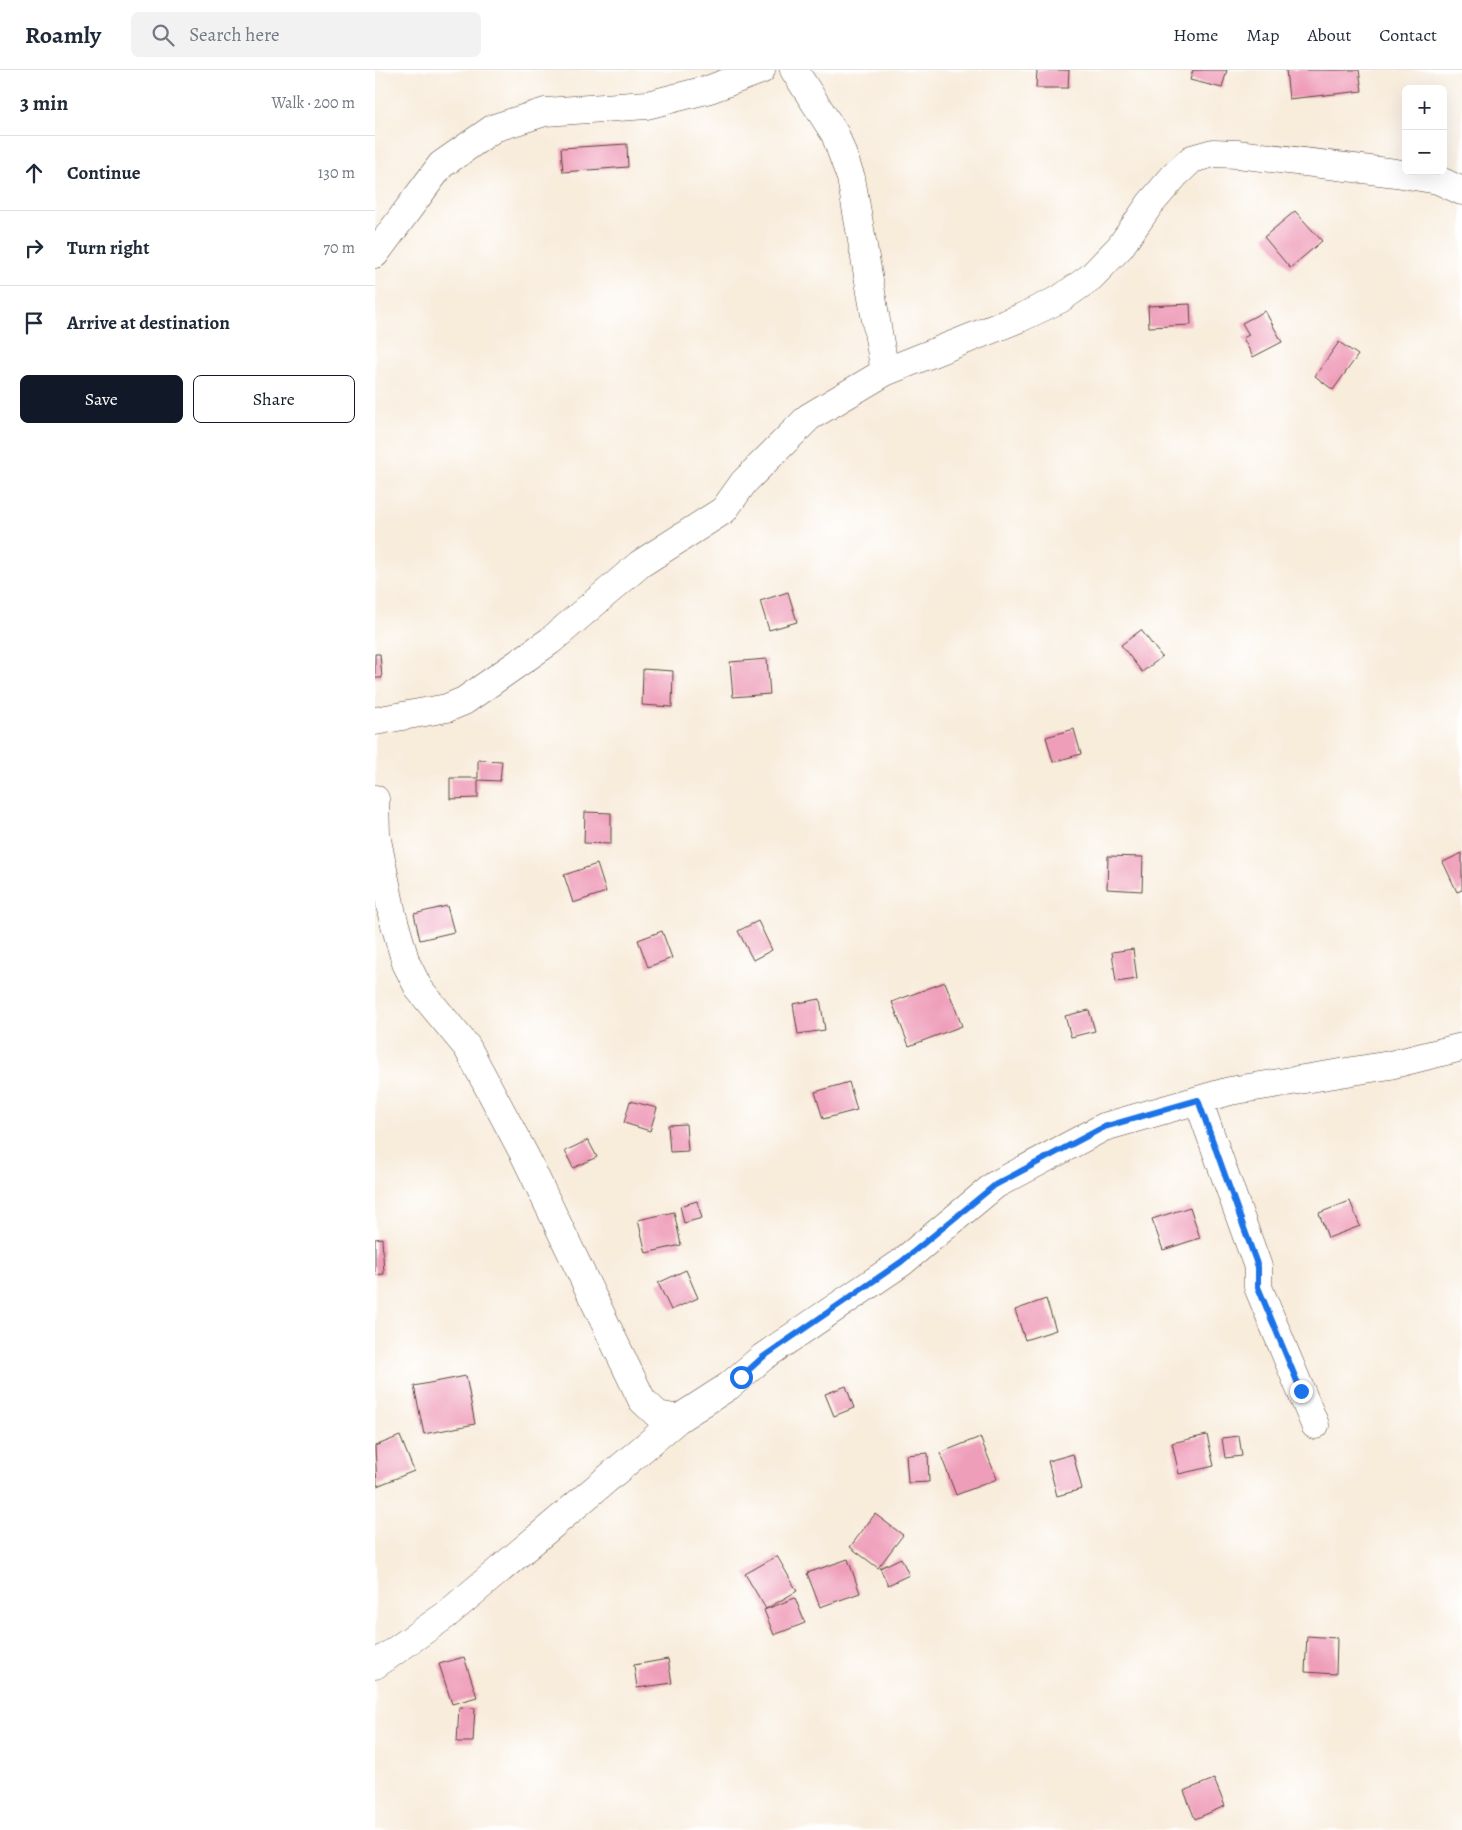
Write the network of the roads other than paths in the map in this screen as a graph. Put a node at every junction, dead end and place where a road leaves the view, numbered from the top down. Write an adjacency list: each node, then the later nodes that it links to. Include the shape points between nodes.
1 (761, 70): 4 (street, via 647,105 545,112 493,128 441,165)
2 (794, 70): 5 (street, via 835,134 851,178)
3 (1462, 191): 5 (street, via 1438,180 1396,172 1237,154 1213,153 1199,157 1175,175 1150,204 1121,247 1091,277 1060,299)
4 (375, 254)
5 (885, 372): 6 (street, via 809,417 743,482 724,510 640,564 550,641 464,702)
6 (375, 721)
7 (375, 799): 10 (street, via 376,835 392,914 406,963 419,990 467,1047 525,1156 642,1400 657,1415)
8 (1462, 1047): 9 (street, via 1390,1065 1230,1091)
9 (1198, 1100): 10 (street, via 1104,1127 995,1185 901,1262); 11 (street, via 1258,1267 1258,1287)
10 (678, 1419): 12 (street, via 446,1616)
11 (1315, 1425)
12 (375, 1665)

